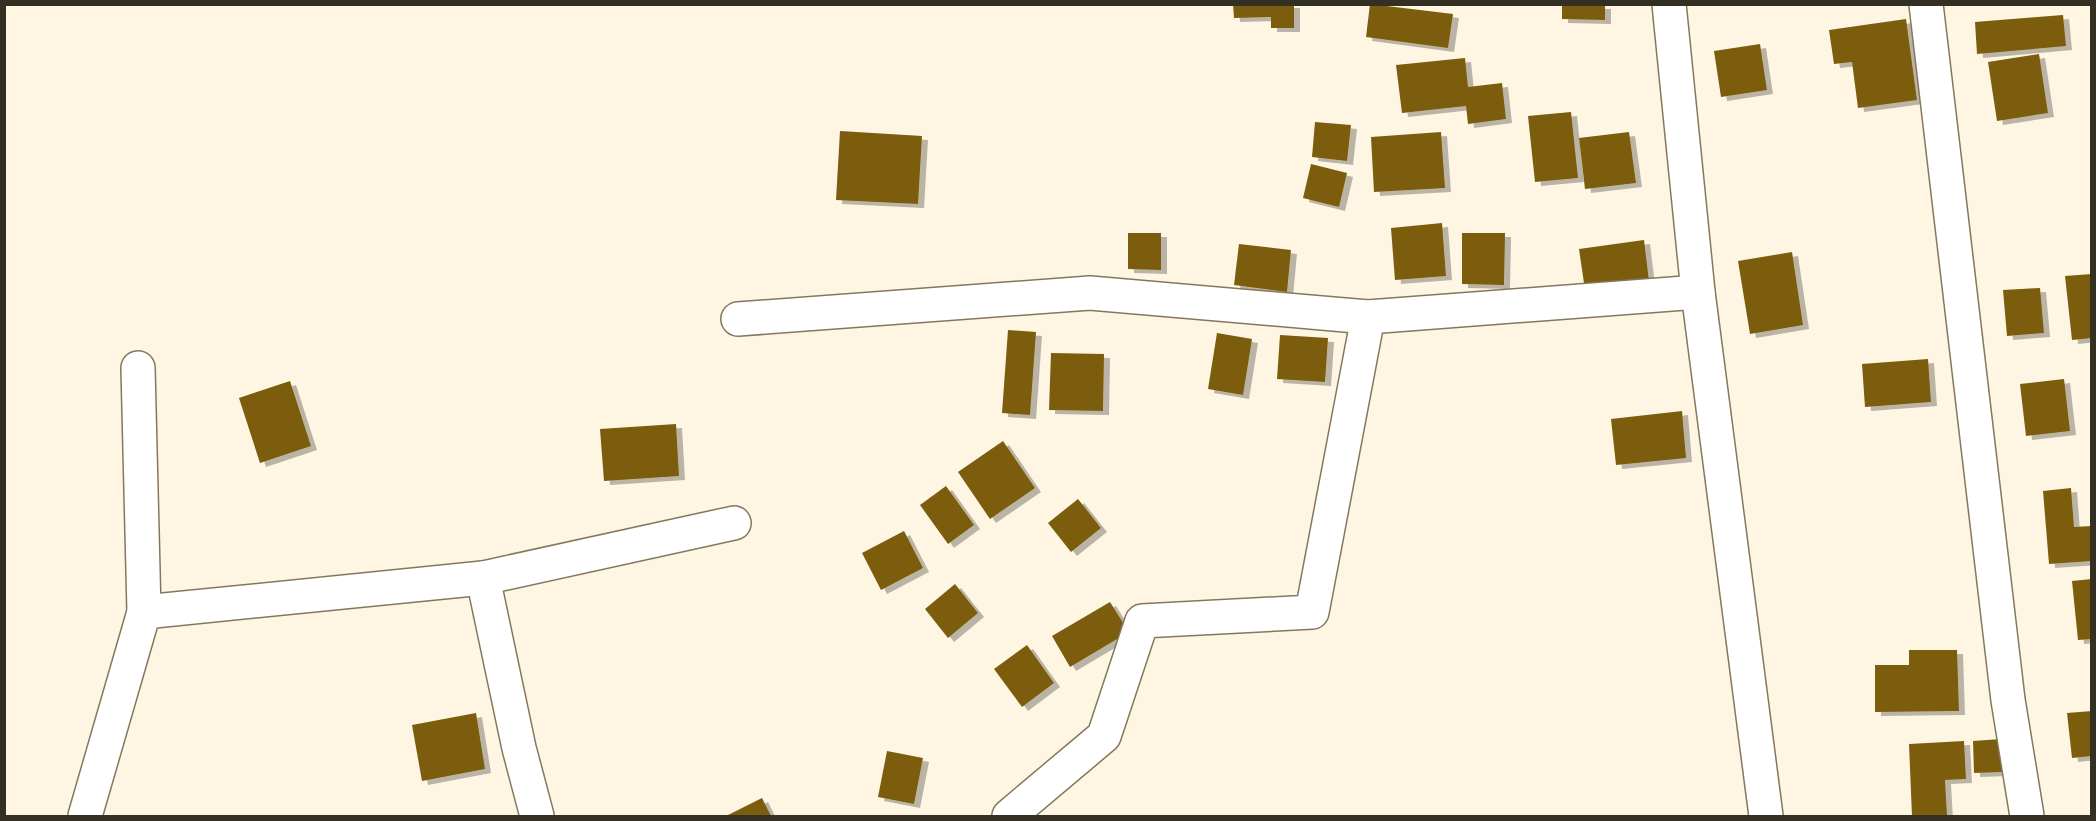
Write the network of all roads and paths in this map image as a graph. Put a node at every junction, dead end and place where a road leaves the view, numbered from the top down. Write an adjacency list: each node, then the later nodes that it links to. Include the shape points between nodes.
1 (1669, 4): 3 (street)
2 (1926, 4): 14 (street, via 2006,688)
3 (1698, 292): 4 (street); 13 (street)
4 (1368, 317): 5 (street, via 1090,293); 12 (street, via 1312,612 1142,621 1104,736)
5 (738, 319)
6 (138, 368): 9 (street)
7 (734, 523): 8 (street)
8 (483, 578): 9 (street); 11 (street)
9 (144, 612): 10 (street)
10 (85, 816)
11 (537, 816)
12 (1009, 816)
13 (1766, 816)
14 (2027, 816)

